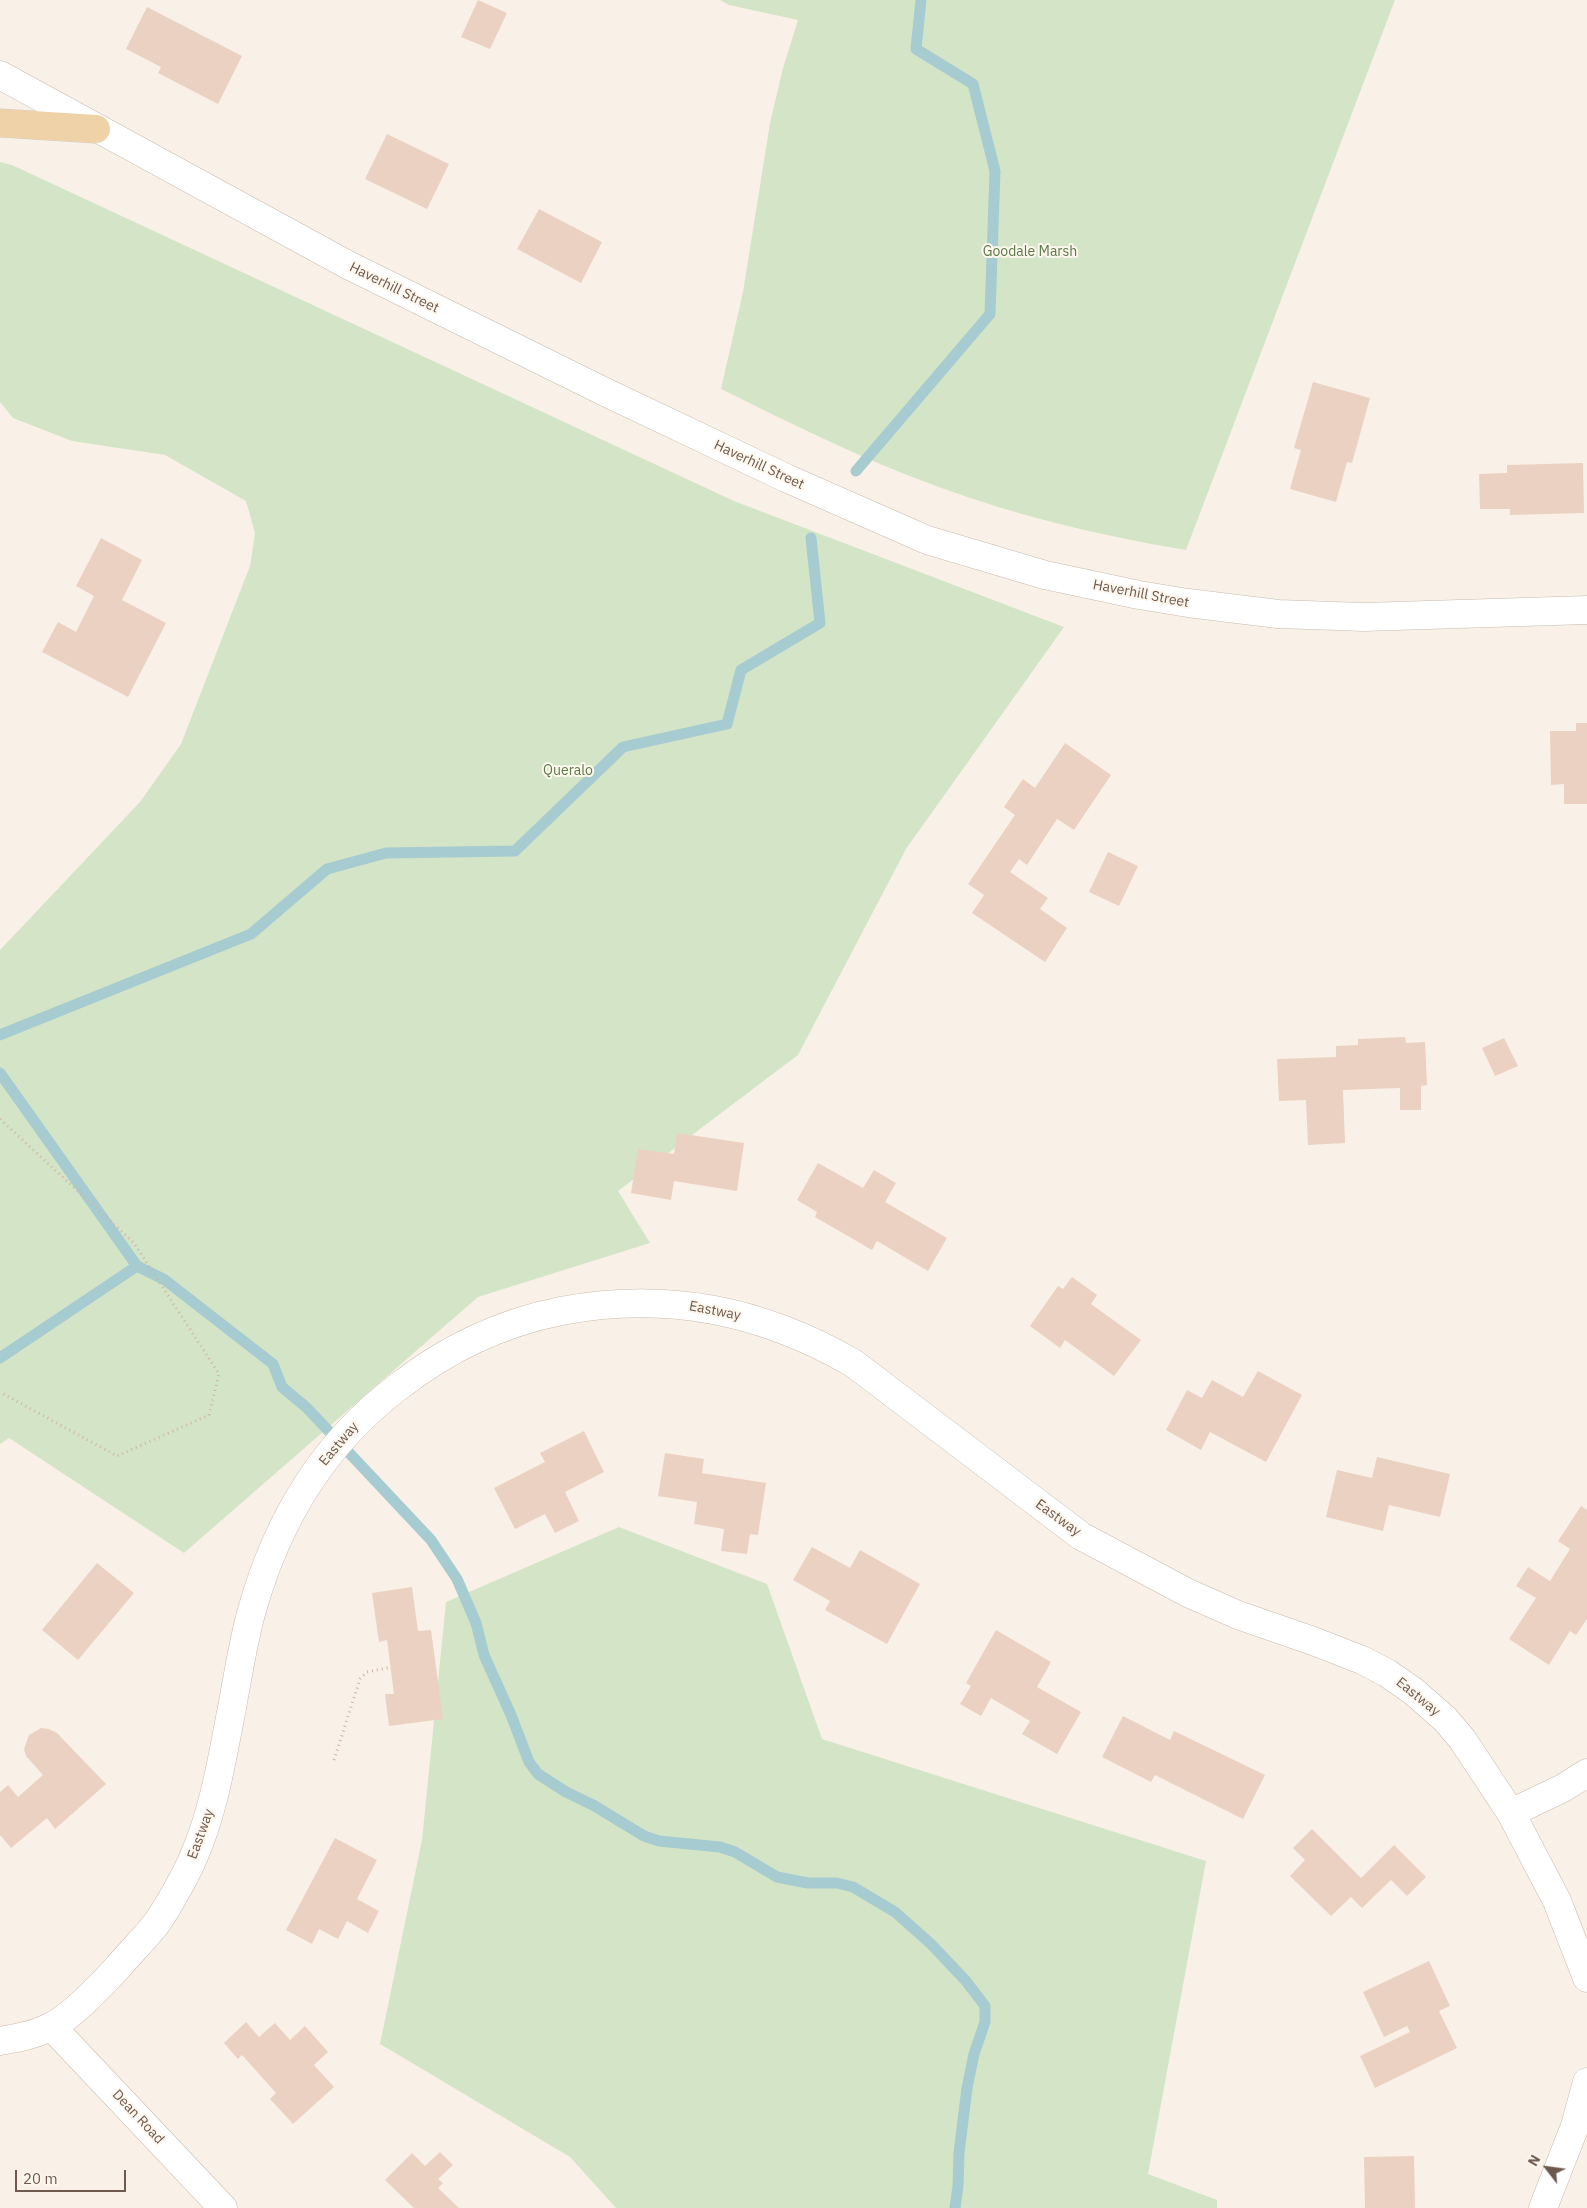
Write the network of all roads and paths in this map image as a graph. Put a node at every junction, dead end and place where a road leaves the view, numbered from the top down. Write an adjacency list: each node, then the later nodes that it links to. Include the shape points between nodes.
1 (0, 75): 3 (street, Haverhill Street)
2 (0, 123): 3 (main road)
3 (96, 129): 4 (street, Haverhill Street, via 348,265 603,391 926,540 1045,575 1139,595 1260,612 1364,617)
4 (1587, 610)
5 (0, 1119): 6 (path, via 134,1243 219,1374 209,1415 116,1456)
6 (0, 1392)
7 (391, 1667): 8 (path, via 367,1672 360,1678)
8 (334, 1760)
9 (1587, 1773): 10 (street)
10 (1511, 1813): 11 (street, Eastway, via 1557,1901); 12 (street, Eastway, via 1445,1719 1387,1673 1313,1640 1238,1615 1188,1593 1081,1536 854,1363 781,1327 729,1312 658,1303 595,1305 517,1323 467,1343 420,1369 377,1402 322,1461 292,1507 269,1555 251,1612 216,1789 194,1857 158,1922 101,1986)
11 (1587, 1978)
12 (52, 2027): 13 (street, Eastway); 15 (street, Dean Road)
13 (0, 2041)
14 (1587, 2082): 16 (street, via 1575,2126)
15 (223, 2208)
16 (1543, 2208)

